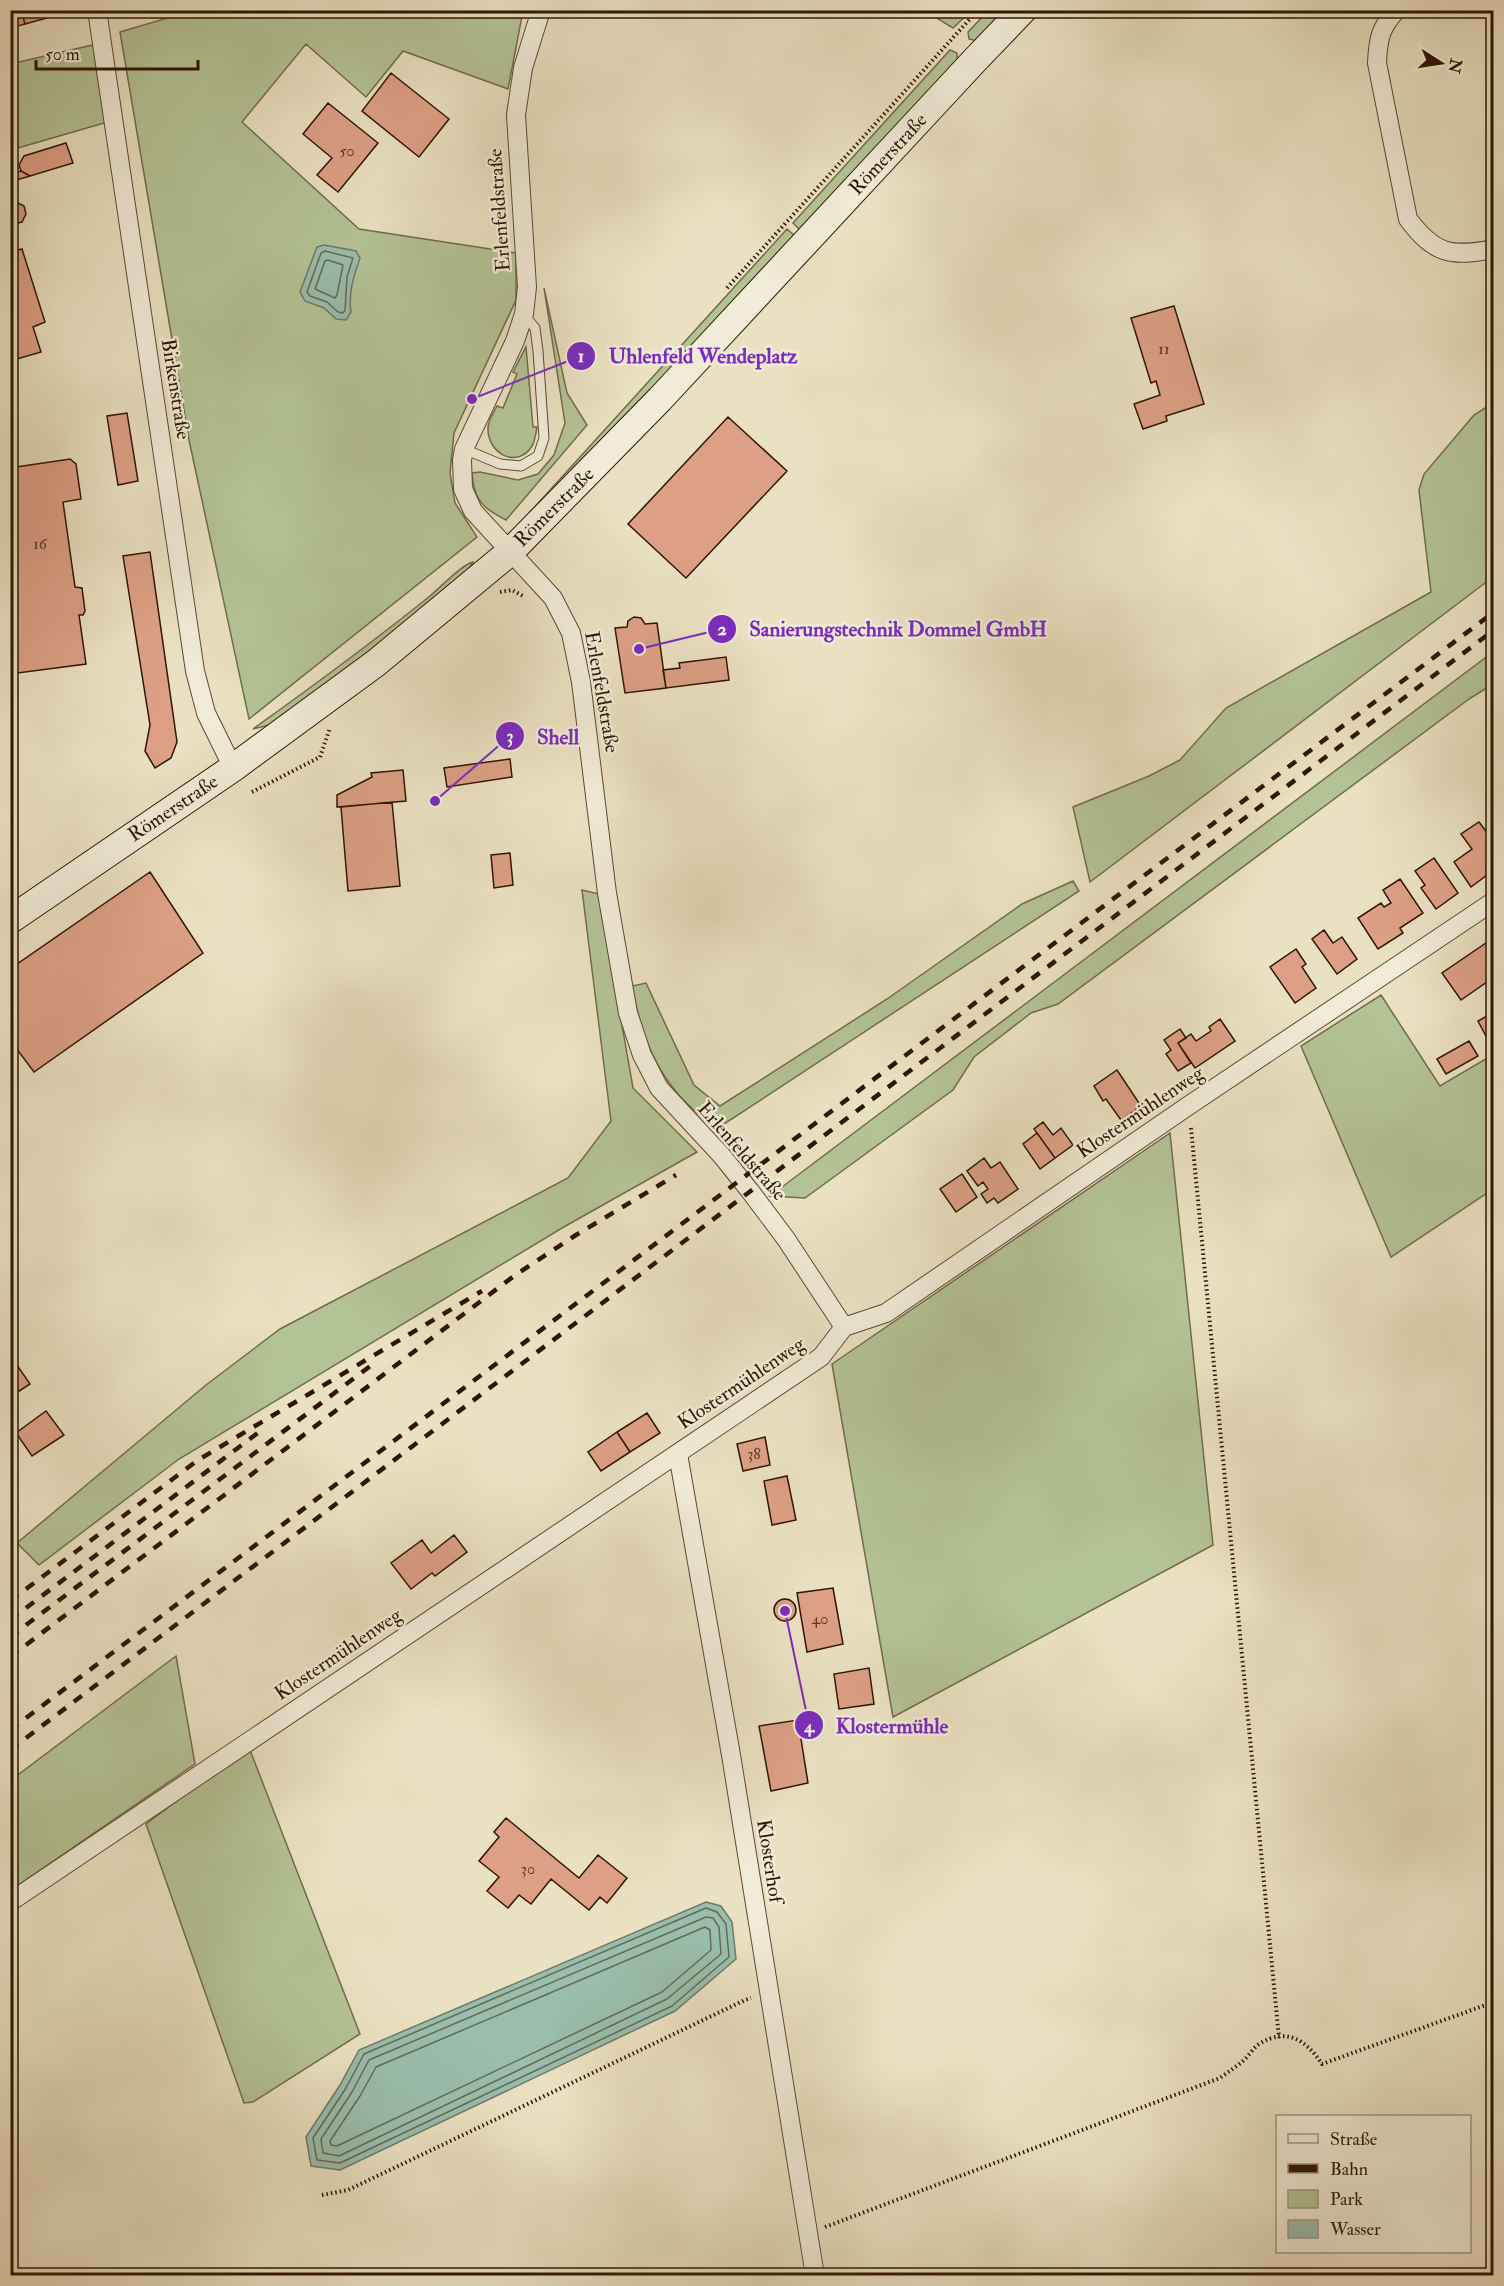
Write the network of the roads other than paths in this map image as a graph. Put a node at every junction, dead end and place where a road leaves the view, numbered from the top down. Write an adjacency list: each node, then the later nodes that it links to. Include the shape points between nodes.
1 (97, 10): 9 (street, Birkenstraße, via 195,671 206,713)
2 (541, 10): 6 (street, Erlenfeldstraße, via 523,68 516,115 527,287)
3 (1023, 10): 8 (main road, Römerstraße, via 660,399)
4 (1397, 10): 5 (street, via 1378,38 1377,63 1408,219 1422,238 1442,250 1466,254)
5 (1494, 249)
6 (524, 314): 7 (street, Erlenfeldstraße); 7 (lane, via 535,328 538,351 544,438 538,456 521,466 500,464)
7 (464, 449): 8 (street, Erlenfeldstraße, via 463,489 474,512)
8 (510, 552): 9 (main road, Römerstraße, via 376,663); 12 (street, Erlenfeldstraße, via 554,598 571,633 581,682 607,893 628,1013 642,1055 659,1088 750,1191)
9 (233, 768): 11 (main road, Römerstraße)
10 (1494, 901): 12 (street, Klostermühlenweg, via 886,1313)
11 (10, 920)
12 (844, 1327): 13 (street, Klostermühlenweg, via 821,1358)
13 (678, 1454): 14 (street, Klostermühlenweg); 15 (street, Klosterhof)
14 (10, 1902)
15 (815, 2276)

